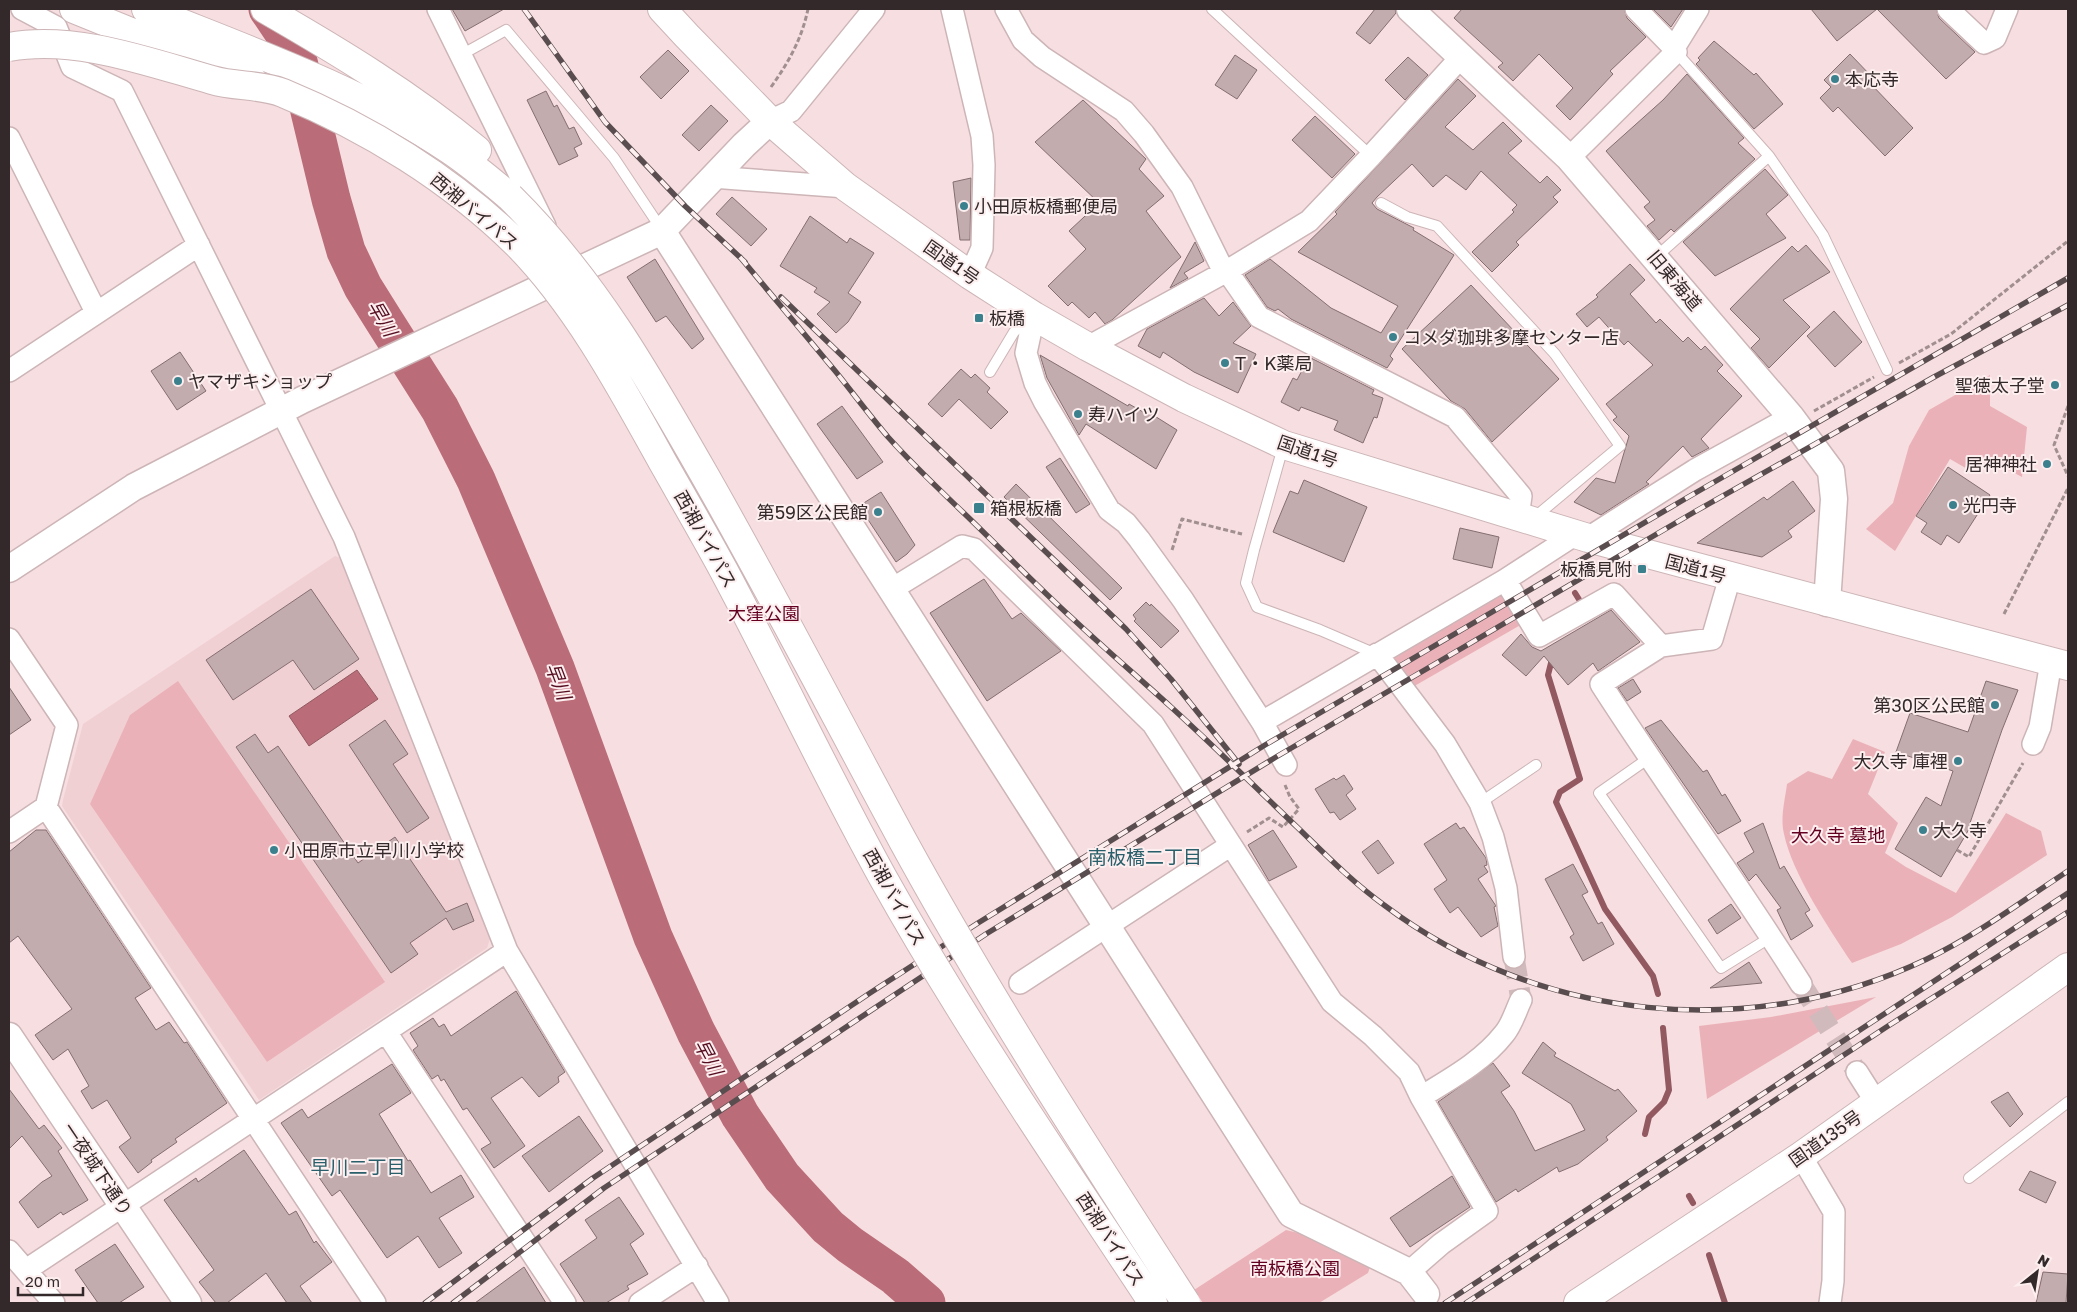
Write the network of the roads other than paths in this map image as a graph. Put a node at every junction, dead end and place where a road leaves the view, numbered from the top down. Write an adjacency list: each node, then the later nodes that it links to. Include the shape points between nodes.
1 (22, 9): 31 (street, via 56,27 72,67 122,92)
2 (74, 9): 20 (highway, 西湘バイパス, bridge)
3 (146, 9): 28 (highway, 西湘バイパス, via 278,62 381,110 450,150)
4 (265, 9): 28 (highway, via 432,114 476,149 499,174)
5 (438, 9): 18 (street)
6 (662, 9): 21 (highway, 国道1号)
7 (874, 9): 21 (street, via 790,112)
8 (952, 9): 35 (street, via 982,136 984,165 982,248)
9 (1006, 9): 33 (street, via 1024,40 1042,57 1124,111 1144,134 1182,187)
10 (1212, 9): 23 (lane)
11 (1410, 9): 19 (street, 旧東海道)
12 (1636, 9): 17 (street)
13 (1698, 9): 17 (street)
14 (1948, 9): 15 (street, via 1984,43 1995,38)
15 (2007, 9)
16 (9, 47): 20 (highway, bridge, via 44,44 95,50 220,83)
17 (1675, 50): 24 (lane); 25 (street)
18 (460, 55): 30 (lane, via 506,30 614,158); 34 (street)
19 (1462, 56): 23 (street); 25 (street, 旧東海道)
20 (277, 90): 94 (highway, 西湘バイパス, bridge, via 374,139 453,189 519,247 563,299 627,397 714,553 881,874 941,978)
21 (770, 121): 26 (street); 27 (highway, 国道1号)
22 (9, 138): 36 (street)
23 (1371, 156): 33 (street, via 1309,221)
24 (1769, 156): 32 (lane); 39 (lane, via 1823,235)
25 (1569, 158): 32 (street, 旧東海道)
26 (712, 177): 27 (street); 30 (street)
27 (846, 187): 35 (highway, 国道1号)
28 (510, 197): 95 (highway, 西湘バイパス, bridge, via 579,273 645,369 752,558 982,982)
29 (1381, 203): 45 (lane, via 1407,217 1437,226 1555,354 1620,446)
30 (662, 231): 34 (street); 50 (street)
31 (199, 246): 36 (street); 42 (street)
32 (1656, 257): 43 (street, 旧東海道)
33 (1226, 272): 38 (street); 45 (street, via 1259,317 1456,417 1521,496)
34 (570, 274): 42 (street)
35 (970, 275): 37 (highway, 国道1号)
36 (96, 312): 40 (street)
37 (1034, 316): 38 (highway, 国道1号); 41 (lane, via 1014,332); 56 (street, via 1026,353 1038,389 1109,510 1126,522 1163,573)
38 (1088, 347): 44 (highway, 国道1号, via 1184,398)
39 (1887, 370)
40 (9, 371)
41 (990, 372)
42 (292, 405): 47 (street, via 134,486); 67 (street)
43 (1793, 419): 46 (street, via 1695,470); 51 (street, 旧東海道, via 1832,471 1834,499)
44 (1284, 445): 45 (highway, 国道1号); 54 (lane, via 1246,583 1257,607)
45 (1524, 519): 46 (highway, 国道1号)
46 (1582, 536): 48 (highway, 国道1号); 49 (street)
47 (9, 569)
48 (1730, 578): 51 (highway, 国道1号); 53 (street, via 1712,639)
49 (1505, 580): 53 (street, via 1539,636 1614,594); 54 (street)
50 (892, 589): 64 (street, via 962,546 974,549 1153,724); 65 (street)
51 (1827, 603): 55 (highway, 国道1号)
52 (9, 639): 62 (street, via 66,725)
53 (1661, 646): 58 (street, via 1601,684)
54 (1377, 654): 56 (street); 61 (street, via 1445,744)
55 (2060, 664): 57 (street)
56 (1262, 722): 59 (street)
57 (2033, 744)
58 (1649, 758): 66 (street); 66 (lane, via 1599,793 1721,968)
59 (1286, 765)
60 (1536, 765): 61 (lane)
61 (1480, 803): 68 (street, via 1506,888)
62 (46, 807): 63 (street); 79 (street)
63 (9, 832)
64 (1231, 845): 65 (street); 76 (street, via 1332,1002 1409,1072)
65 (1107, 927): 70 (street); 86 (street, via 1290,1214)
66 (1771, 936): 71 (street)
67 (507, 951): 73 (street); 84 (street)
68 (1514, 957)
69 (2068, 967): 77 (highway, 国道135号)
70 (1020, 983)
71 (1800, 984)
72 (1521, 1000): 76 (street, via 1505,1033 1482,1057)
73 (386, 1032): 79 (street); 91 (street)
74 (9, 1036): 82 (street, 一夜城下通り)
75 (1857, 1072): 77 (street)
76 (1421, 1096): 86 (street, via 1486,1211)
77 (1876, 1102): 80 (highway, 国道135号)
78 (2068, 1102): 81 (lane)
79 (254, 1119): 82 (street); 90 (street)
80 (1800, 1156): 96 (highway, 国道135号); 97 (street, via 1834,1212)
81 (1969, 1178)
82 (123, 1206): 85 (street); 89 (street, 一夜城下通り)
83 (9, 1251): 85 (street)
84 (697, 1266): 92 (street); 93 (street)
85 (26, 1270): 88 (street)
86 (1409, 1272): 87 (street)
87 (1426, 1294)
88 (54, 1303)
89 (188, 1303)
90 (375, 1303)
91 (564, 1303)
92 (640, 1303)
93 (718, 1303)
94 (1153, 1303)
95 (1186, 1303)
96 (1578, 1303)
97 (1830, 1303)

